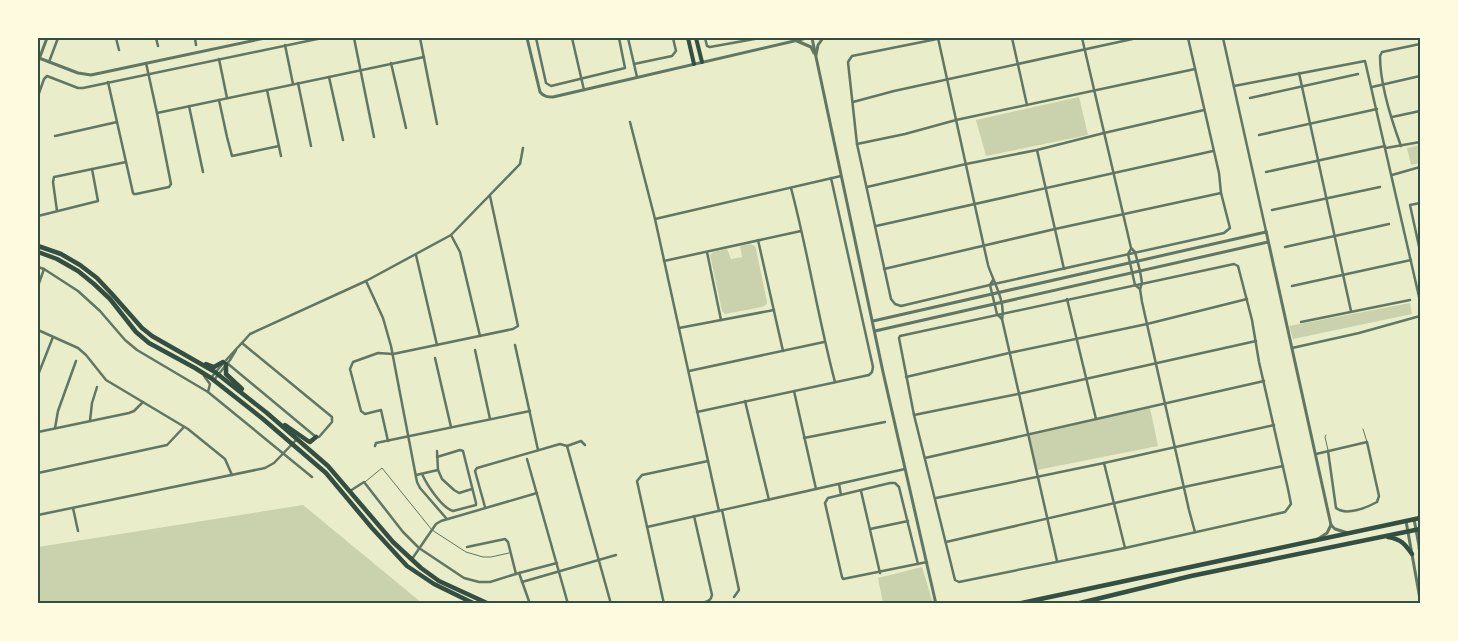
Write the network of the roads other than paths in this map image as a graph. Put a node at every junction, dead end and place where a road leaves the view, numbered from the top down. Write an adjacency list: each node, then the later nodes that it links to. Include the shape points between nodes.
1 (47, 38): 38 (street)
2 (58, 38): 40 (street)
3 (116, 38): 35 (street)
4 (156, 38): 32 (street)
5 (195, 38): 31 (street)
6 (265, 38): 42 (street)
7 (322, 38): 33 (street)
8 (354, 38): 48 (street)
9 (420, 38): 36 (street)
10 (528, 38): 65 (street, via 542,95 553,97)
11 (536, 38): 55 (street, via 546,83 551,86)
12 (572, 38): 55 (street)
13 (618, 38): 55 (street, via 625,68)
14 (628, 38): 44 (street)
15 (673, 38): 44 (street, via 676,51 672,56)
16 (688, 38): 45 (main road)
17 (696, 38): 41 (main road)
18 (705, 38): 19 (street, via 710,47)
19 (760, 38)
20 (807, 38): 29 (street)
21 (812, 38): 37 (street)
22 (823, 38): 37 (street)
23 (940, 38): 56 (street); 71 (street, via 850,58)
24 (1012, 38): 46 (street)
25 (1082, 38): 34 (street)
26 (1137, 38): 34 (street)
27 (1188, 38): 47 (street)
28 (1223, 38): 61 (street)
29 (795, 40): 37 (street, via 811,47); 41 (street)
30 (1420, 44): 60 (street, via 1381,54)
31 (196, 45)
32 (158, 46)
33 (285, 46): 39 (street); 59 (street)
34 (1084, 49): 46 (street); 66 (street)
35 (119, 50)
36 (424, 57): 43 (street); 82 (street)
37 (816, 58): 109 (street)
38 (38, 59): 40 (street)
39 (219, 59): 49 (street); 68 (street)
40 (49, 62): 42 (street, via 91,75)
41 (702, 62): 45 (street)
42 (146, 63): 49 (street)
43 (391, 63): 48 (street); 84 (street)
44 (634, 64): 54 (street)
45 (694, 64): 54 (street)
46 (1018, 64): 56 (street); 72 (street)
47 (1195, 69): 66 (street); 75 (street)
48 (361, 70): 52 (street); 88 (street)
49 (148, 73): 57 (street); 77 (street)
50 (1299, 73): 61 (street); 62 (street); 63 (street, via 1365,61)
51 (1358, 74): 62 (street)
52 (328, 76): 58 (street); 89 (street)
53 (1420, 76): 60 (street)
54 (637, 77): 65 (street)
55 (581, 78): 65 (street)
56 (947, 80): 71 (street); 79 (street)
57 (108, 82): 67 (street, via 78,88 47,76); 80 (street)
58 (298, 83): 59 (street); 93 (street)
59 (293, 84): 64 (street)
60 (1383, 84): 63 (street); 78 (street)
61 (1234, 86): 129 (street)
62 (1303, 86): 69 (street); 83 (street)
63 (1372, 87): 74 (street)
64 (267, 90): 68 (street); 92 (street)
65 (584, 90)
66 (1094, 90): 72 (street); 85 (street)
67 (38, 96)
68 (227, 98): 70 (street)
69 (1250, 98)
70 (220, 100): 73 (street); 92 (street, via 232,156)
71 (853, 102): 91 (street)
72 (1027, 105): 79 (street)
73 (189, 106): 77 (street); 105 (street)
74 (1377, 109): 83 (street); 95 (street)
75 (1204, 110): 85 (street); 98 (street)
76 (1420, 111): 78 (street)
77 (157, 113): 101 (street, via 170,186 134,194)
78 (1392, 117): 94 (street)
79 (956, 120): 91 (street); 102 (street)
80 (117, 122): 87 (street); 101 (street)
81 (630, 122): 124 (street)
82 (437, 124)
83 (1311, 124): 86 (street); 100 (street)
84 (406, 128)
85 (1104, 133): 97 (street); 107 (street)
86 (1259, 135)
87 (55, 136)
88 (374, 137)
89 (343, 140)
90 (1420, 142): 94 (street)
91 (857, 144): 111 (street)
92 (278, 146): 99 (street)
93 (311, 146)
94 (1401, 146): 95 (street)
95 (1385, 147): 100 (street); 108 (street)
96 (523, 148): 116 (street, via 520,164)
97 (1037, 150): 102 (street); 114 (street)
98 (1213, 152): 107 (street); 115 (street)
99 (281, 156)
100 (1319, 160): 106 (street); 117 (street)
101 (126, 162): 104 (street)
102 (966, 164): 111 (street); 119 (street)
103 (1420, 167): 108 (street)
104 (92, 169): 121 (street, via 53,178); 121 (street, via 98,201)
105 (203, 172)
106 (1266, 172)
107 (1113, 173): 114 (street); 122 (street)
108 (1392, 174): 145 (street)
109 (841, 176): 110 (street); 180 (street)
110 (831, 178): 113 (street); 212 (street, via 873,370 869,375)
111 (867, 186): 126 (street)
112 (1380, 187): 117 (street)
113 (791, 188): 124 (street); 128 (street)
114 (1046, 188): 119 (street); 127 (street)
115 (1221, 193): 122 (street); 142 (street, via 1230,228 1224,233)
116 (490, 196): 130 (street); 187 (street, via 518,326)
117 (1327, 198): 120 (street); 131 (street)
118 (1420, 202): 133 (street, via 1410,205)
119 (976, 204): 126 (street); 135 (street)
120 (1272, 210)
121 (57, 211): 123 (street)
122 (1123, 214): 127 (street); 138 (street)
123 (38, 216)
124 (654, 219): 146 (street)
125 (1389, 224): 131 (street)
126 (876, 226): 151 (street)
127 (1055, 229): 135 (street); 152 (street)
128 (801, 231): 132 (street); 190 (street)
129 (1266, 231): 134 (street); 147 (street)
130 (451, 235): 144 (street); 187 (street, via 460,252)
131 (1336, 236): 137 (street); 155 (street)
132 (758, 240): 141 (street); 173 (street)
133 (1420, 241): 139 (street)
134 (1268, 242): 153 (street); 194 (street)
135 (985, 245): 151 (street); 156 (street)
136 (38, 246): 200 (main road, via 80,265 97,278 142,328)
137 (1285, 247)
138 (1131, 248): 142 (street); 143 (street)
139 (1420, 250)
140 (38, 252): 204 (main road, via 78,271 110,299 149,343)
141 (707, 252): 146 (street); 179 (street)
142 (1136, 252): 143 (street); 147 (street)
143 (1128, 254): 148 (street); 152 (street)
144 (416, 255): 157 (street); 193 (street)
145 (1411, 260): 155 (street); 170 (street)
146 (664, 261): 183 (street)
147 (1138, 262): 148 (street); 153 (street)
148 (1130, 263): 154 (street); 165 (street)
149 (38, 267): 150 (street)
150 (44, 269): 162 (street); 215 (street, via 78,291 137,350)
151 (884, 269): 160 (street, via 891,299 902,306)
152 (1064, 269): 158 (street)
153 (1140, 271): 154 (street); 159 (street)
154 (1133, 273): 161 (street); 171 (street)
155 (1344, 274): 163 (street); 174 (street)
156 (993, 280): 158 (street); 160 (street)
157 (366, 281): 191 (street, via 250,334); 198 (street, via 383,318)
158 (996, 283): 160 (street); 165 (street)
159 (1142, 283): 161 (street); 164 (street); 168 (street, via 1234,264 1238,266)
160 (990, 284): 166 (street)
161 (1135, 285): 164 (street); 167 (street)
162 (38, 286)
163 (1292, 286)
164 (1140, 289): 182 (street)
165 (998, 292): 166 (street); 171 (street)
166 (993, 294): 172 (street); 180 (street)
167 (1067, 299): 175 (street); 188 (street)
168 (1248, 299): 182 (street); 189 (street)
169 (1410, 300): 174 (street)
170 (1420, 301)
171 (1001, 303): 172 (street); 175 (street)
172 (995, 304): 176 (street); 185 (street)
173 (774, 310): 179 (street); 196 (street)
174 (1351, 311): 181 (street)
175 (1003, 313): 176 (street); 178 (street)
176 (997, 314): 178 (street); 208 (street, via 902,335 899,338)
177 (1420, 316): 194 (street)
178 (1002, 319): 197 (street)
179 (721, 320): 183 (street)
180 (872, 321): 185 (street)
181 (1301, 322)
182 (1147, 324): 188 (street); 203 (street)
183 (679, 328): 205 (street)
184 (38, 330): 186 (street)
185 (875, 331): 259 (street)
186 (53, 336): 207 (street); 218 (street, via 78,348 106,380)
187 (480, 336): 193 (street)
188 (1077, 339): 197 (street); 209 (street)
189 (1256, 340): 203 (street); 211 (street)
190 (824, 342): 196 (street); 212 (street)
191 (242, 343): 202 (street); 238 (street, via 332,417 332,422)
192 (515, 344): 221 (street)
193 (437, 345): 198 (street)
194 (1292, 348): 252 (street)
195 (475, 350): 224 (street)
196 (783, 351): 205 (street)
197 (1009, 353): 208 (street); 216 (street)
198 (393, 354): 237 (street); 241 (street, via 373,354 353,362 350,369 361,411 365,414 381,410)
199 (435, 358): 231 (street)
200 (195, 360): 202 (main road, via 214,367); 206 (main road)
201 (76, 361): 232 (street, via 58,410)
202 (226, 363): 206 (street); 217 (main road, via 226,374); 238 (street)
203 (1156, 364): 209 (street); 220 (street)
204 (196, 368): 210 (main road); 215 (street, via 210,384)
205 (688, 371): 222 (street)
206 (217, 373): 210 (street); 217 (main road)
207 (38, 375)
208 (906, 376): 223 (street)
209 (1086, 378): 216 (street); 225 (street)
210 (212, 379): 243 (main road)
211 (1264, 381): 220 (street); 229 (street)
212 (835, 382): 214 (street)
213 (97, 387): 227 (street)
214 (794, 391): 219 (street); 239 (street)
215 (208, 392): 251 (street)
216 (1018, 394): 223 (street); 235 (street)
217 (251, 399): 226 (main road)
218 (143, 402): 227 (street, via 130,413); 230 (street)
219 (745, 402): 222 (street); 277 (street)
220 (1165, 404): 225 (street); 247 (street)
221 (530, 411): 224 (street); 248 (street)
222 (697, 412): 256 (street)
223 (914, 415): 254 (street)
224 (490, 419): 231 (street)
225 (1096, 419): 235 (street)
226 (275, 420): 238 (main road, via 308,442); 240 (main road)
227 (90, 421): 232 (street)
228 (886, 422): 239 (street)
229 (1274, 425): 247 (street); 258 (street)
230 (184, 427): 261 (street, via 167,445); 263 (street, via 225,459)
231 (451, 427): 237 (street)
232 (55, 428): 234 (street)
233 (1363, 429): 242 (lane)
234 (38, 432)
235 (1028, 435): 254 (street); 266 (street)
236 (1326, 435): 250 (lane)
237 (409, 436): 241 (street); 264 (street)
238 (316, 437)
239 (804, 438): 271 (street)
240 (297, 439): 243 (street); 273 (main road)
241 (388, 440): 245 (street)
242 (1366, 442): 250 (street); 250 (street, via 1379,496 1377,502 1369,507 1344,512 1336,508)
243 (292, 444): 251 (street); 302 (main road, via 326,472)
244 (585, 445): 246 (street, via 582,441)
245 (375, 446)
246 (566, 446): 248 (street, via 560,444); 311 (street)
247 (1175, 446): 257 (street); 269 (street)
248 (538, 450): 279 (street, via 476,468)
249 (437, 451): 253 (street)
250 (1328, 451): 252 (street)
251 (283, 453): 263 (street, via 265,468); 265 (street)
252 (1315, 454): 290 (street)
253 (437, 457): 260 (street); 270 (street, via 463,451)
254 (925, 458): 276 (street)
255 (527, 460): 274 (street)
256 (708, 460): 281 (street); 291 (street, via 638,478)
257 (1104, 463): 266 (street); 278 (street)
258 (1283, 466): 269 (street); 296 (street, via 1291,504 1286,512)
259 (905, 469): 268 (street); 313 (street)
260 (438, 470): 262 (street); 270 (street, via 442,479 459,493)
261 (38, 473)
262 (422, 474): 264 (street); 270 (street, via 437,496 453,511 476,504)
263 (232, 475): 280 (street)
264 (416, 475): 284 (street, via 420,488)
265 (312, 477)
266 (1037, 477): 276 (street); 285 (street)
267 (364, 482): 273 (street); 293 (lane, via 382,468); 304 (street)
268 (839, 484): 271 (street); 275 (street)
269 (1184, 487): 278 (street); 296 (street)
270 (472, 489)
271 (816, 489): 277 (street)
272 (861, 490): 275 (street); 288 (street, via 895,483); 294 (street)
273 (350, 491): 310 (main road)
274 (537, 493): 279 (street); 314 (street)
275 (841, 495): 318 (street, via 828,498 824,503 842,577)
276 (936, 498): 301 (street)
277 (769, 500): 281 (street)
278 (1114, 503): 285 (street); 305 (street)
279 (485, 507): 284 (street)
280 (73, 508): 282 (street); 292 (street)
281 (721, 511): 283 (street); 322 (street, via 739,590)
282 (38, 515)
283 (694, 516): 291 (street); 330 (street, via 712,595 711,599)
284 (446, 518): 293 (street)
285 (1046, 518): 301 (street); 312 (street)
286 (1420, 518): 287 (main road)
287 (1414, 520): 289 (main road); 295 (street)
288 (908, 521): 294 (street); 315 (street)
289 (1406, 522): 297 (street); 298 (main road)
290 (1331, 525): 298 (street); 300 (street, via 1327,533)
291 (647, 527): 329 (street)
292 (78, 530)
293 (432, 530): 304 (street); 307 (lane, via 466,552 483,557)
294 (870, 530): 318 (street)
295 (1418, 530): 297 (main road); 306 (street)
296 (1195, 532): 305 (street)
297 (1408, 532): 299 (main road); 308 (street)
298 (1352, 534): 300 (main road)
299 (1382, 537): 308 (main road, via 1398,539); 334 (main road, via 1191,576)
300 (1314, 541): 321 (main road)
301 (945, 542): 312 (street, via 955,580 959,582)
302 (389, 546): 310 (main road); 319 (main road, via 403,562)
303 (467, 547): 307 (street, via 505,539)
304 (419, 548): 310 (street); 317 (street, via 470,580 490,582)
305 (1124, 548): 312 (street)
306 (1420, 549)
307 (511, 553): 317 (street)
308 (1412, 554): 323 (street)
309 (616, 555): 311 (street)
310 (411, 560): 319 (main road, via 414,568); 325 (main road, via 440,581)
311 (600, 560): 316 (street); 328 (street)
312 (1057, 561)
313 (927, 562): 315 (street); 331 (street)
314 (557, 563): 316 (street); 317 (street)
315 (918, 564): 318 (street)
316 (559, 572): 320 (street); 327 (street)
317 (518, 573): 320 (street)
318 (880, 573)
319 (430, 582): 324 (main road)
320 (522, 582): 326 (street)
321 (1060, 594): 332 (main road); 333 (main road)
322 (734, 597)
323 (1420, 599)
324 (475, 604)
325 (489, 604)
326 (530, 604)
327 (568, 604)
328 (611, 604)
329 (664, 604)
330 (699, 604)
331 (936, 604)
332 (1017, 604)
333 (1039, 604)
334 (1076, 604)

